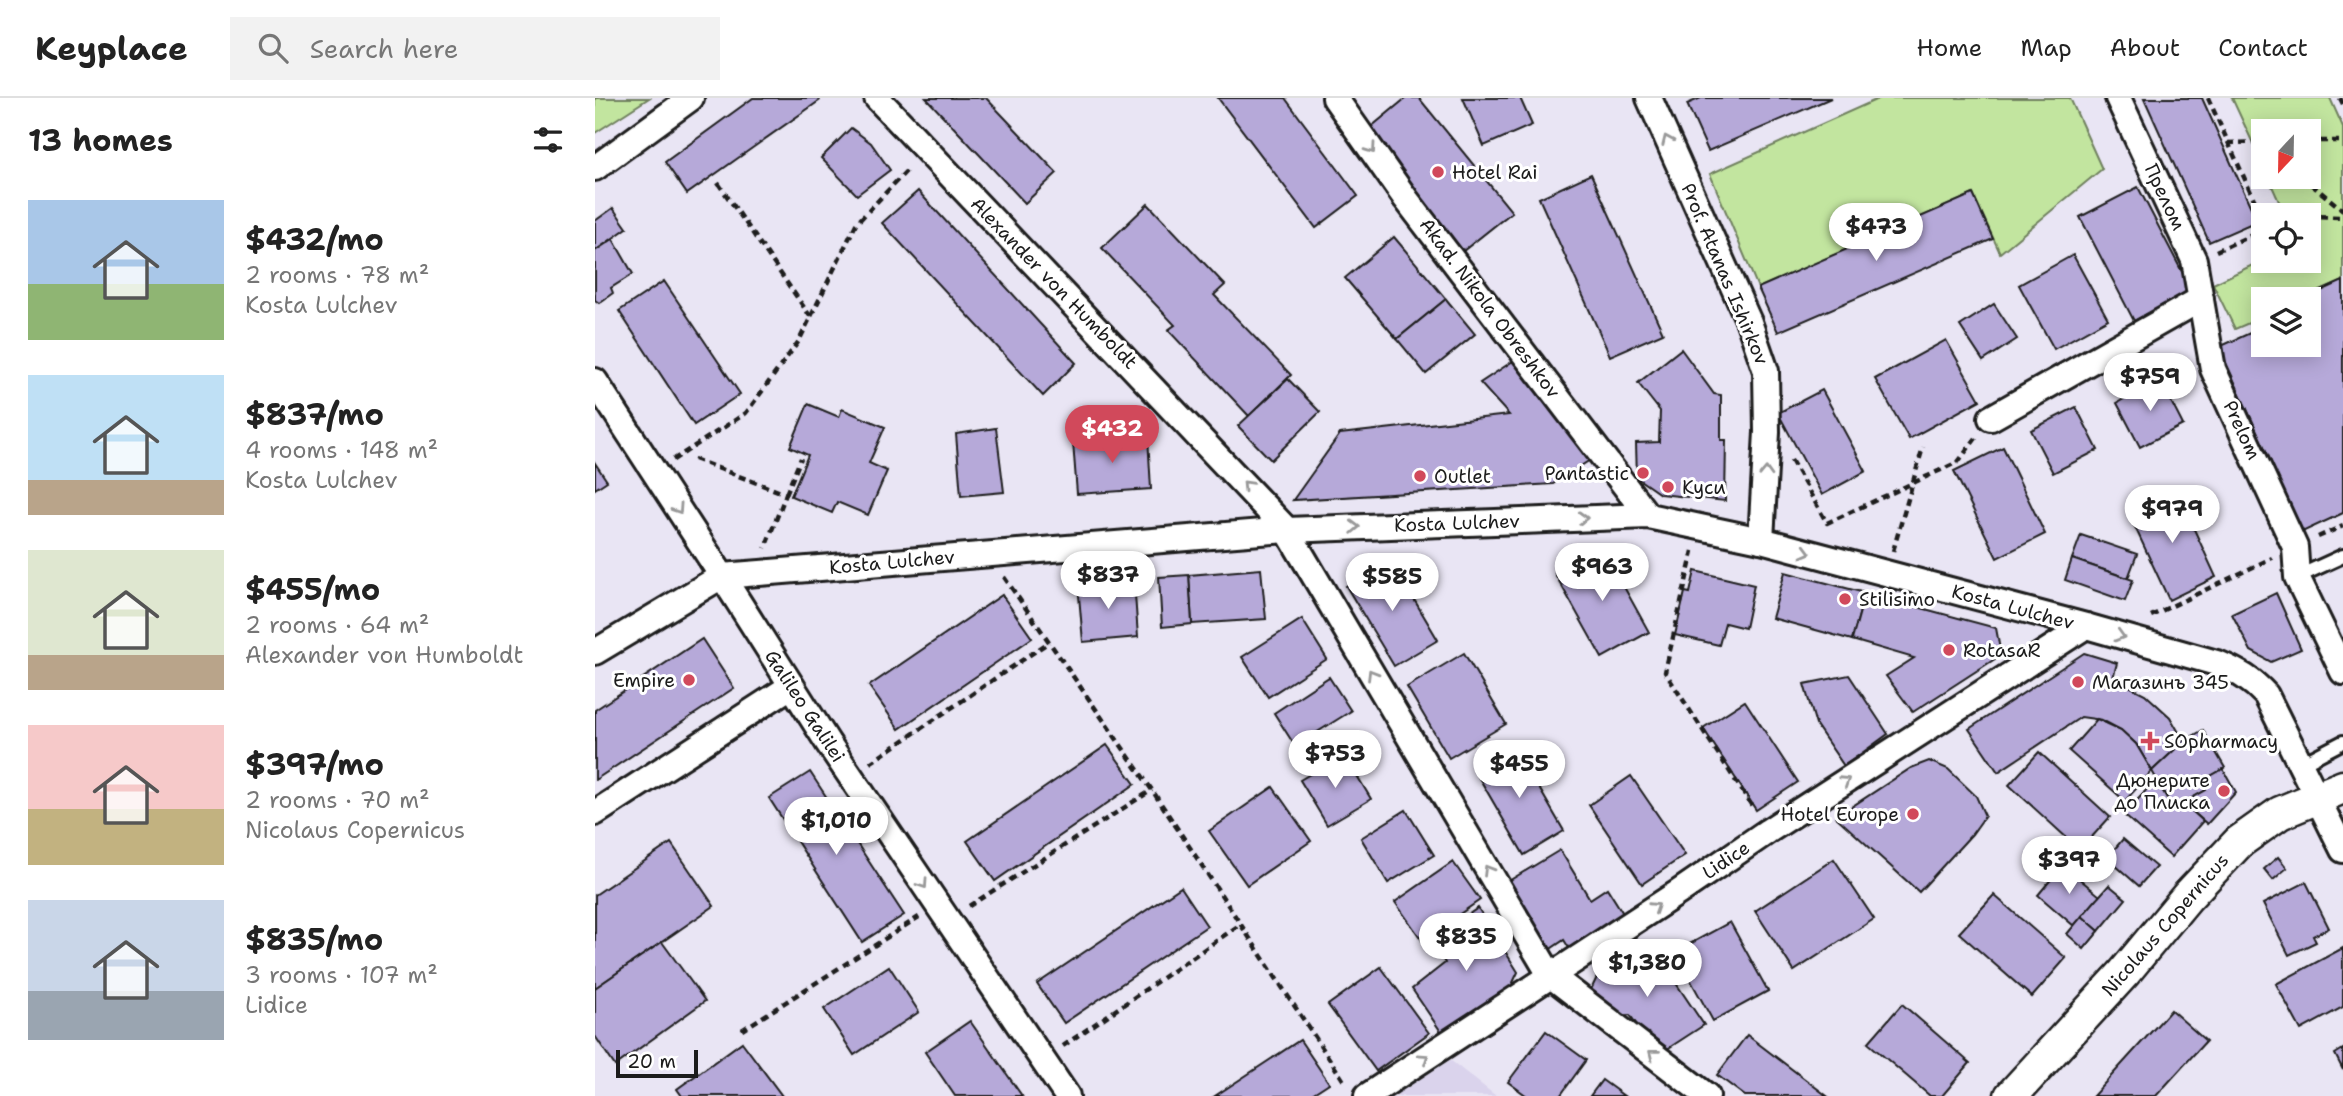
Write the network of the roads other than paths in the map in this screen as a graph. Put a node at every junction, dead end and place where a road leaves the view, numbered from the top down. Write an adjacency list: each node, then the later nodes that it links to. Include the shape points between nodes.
1 (691, 98): 6 (street)
2 (877, 98): 11 (street, Alexander von Humboldt, one-way to 2)
3 (1335, 98): 10 (street, Akad. Nikola Obreshkov, one-way to 10, via 1406,199)
4 (1649, 98): 12 (street, Prof. Atanas Ishirkov, one-way to 4, via 1766,371)
5 (2118, 98): 7 (street, Прелом, via 2194,260)
6 (595, 168)
7 (2201, 299): 9 (street); 15 (street, Prelom, via 2213,369 2295,547)
8 (595, 382): 14 (street, Galileo Galilei, one-way to 14)
9 (1990, 418)
10 (1648, 516): 11 (street, Kosta Lulchev, one-way to 10); 12 (street, Kosta Lulchev)
11 (1287, 530): 14 (street, Kosta Lulchev); 25 (street, Alexander von Humboldt, one-way to 11)
12 (1761, 540): 16 (street, Kosta Lulchev, one-way to 16)
13 (2343, 556): 15 (lane)
14 (722, 576): 17 (street, Kosta Lulchev); 19 (street, Galileo Galilei)
15 (2297, 577): 18 (street)
16 (2086, 626): 21 (street, Kosta Lulchev, one-way to 21, via 2220,664 2252,680 2266,695); 25 (street, Lidice, one-way to 16)
17 (595, 652)
18 (2343, 671)
19 (791, 686): 23 (street); 27 (street, Galileo Galilei, one-way to 27)
20 (2343, 742): 21 (lane)
21 (2301, 764): 22 (street, Kosta Lulchev)
22 (2331, 792): 24 (street, Kosta Lulchev); 29 (street, Nicolaus Copernicus, via 2280,813 2239,842)
23 (595, 813)
24 (2343, 850)
25 (1550, 975): 26 (street, Lidice, one-way to 25); 28 (street, Alexander von Humboldt, one-way to 25)
26 (1357, 1090)
27 (1067, 1096)
28 (1707, 1096)
29 (2011, 1096)

